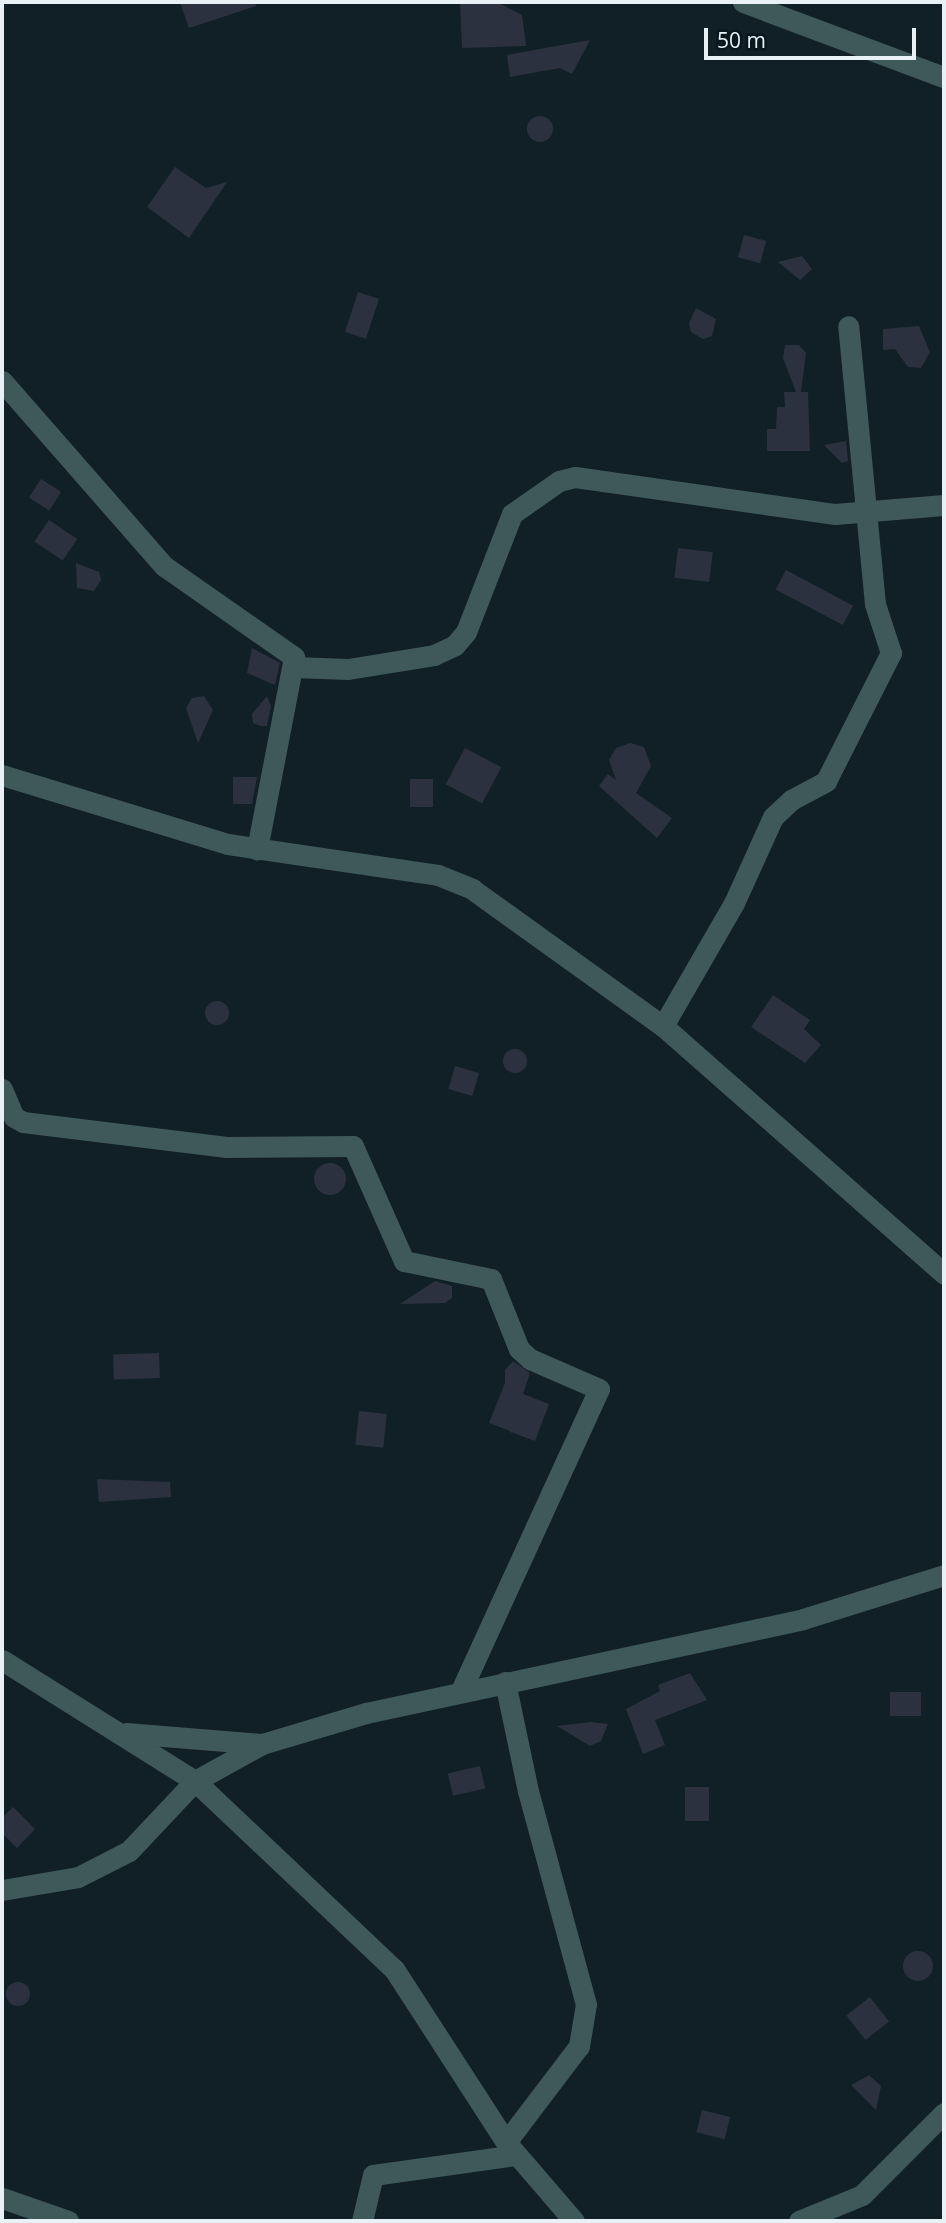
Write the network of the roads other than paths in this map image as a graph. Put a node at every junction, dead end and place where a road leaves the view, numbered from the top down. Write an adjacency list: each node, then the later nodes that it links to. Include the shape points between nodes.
1 (743, 2): 2 (street)
2 (944, 77)
3 (848, 326): 6 (street)
4 (2, 382): 7 (street, via 164,566 293,655)
5 (944, 505): 6 (street)
6 (869, 515): 7 (street, via 575,477 559,481 512,514 466,632 455,645 434,655 348,669); 10 (street, via 875,604 891,653 826,781 791,800 772,817 734,903)
7 (295, 667): 9 (street)
8 (2, 775): 9 (street)
9 (257, 849): 10 (street, via 438,875 460,884)
10 (663, 1026): 12 (street)
11 (2, 1089): 16 (street, via 14,1117 23,1122 226,1147 353,1146 404,1261 491,1279 519,1349 530,1359 599,1390)
12 (944, 1274)
13 (944, 1575): 15 (street, via 803,1619)
14 (2, 1660): 17 (street)
15 (505, 1682): 16 (street); 22 (street, via 528,1791 586,2004 579,2046)
16 (460, 1692): 18 (street, via 366,1713)
17 (121, 1733): 18 (street); 19 (street)
18 (262, 1745): 19 (street)
19 (195, 1781): 20 (street, via 129,1851 78,1877); 22 (street, via 394,1969)
20 (2, 1890)
21 (944, 2113): 27 (street, via 862,2195)
22 (511, 2149): 25 (street, via 373,2175); 26 (street)
23 (2, 2198): 24 (street)
24 (68, 2221)
25 (362, 2221)
26 (574, 2221)
27 (799, 2221)

